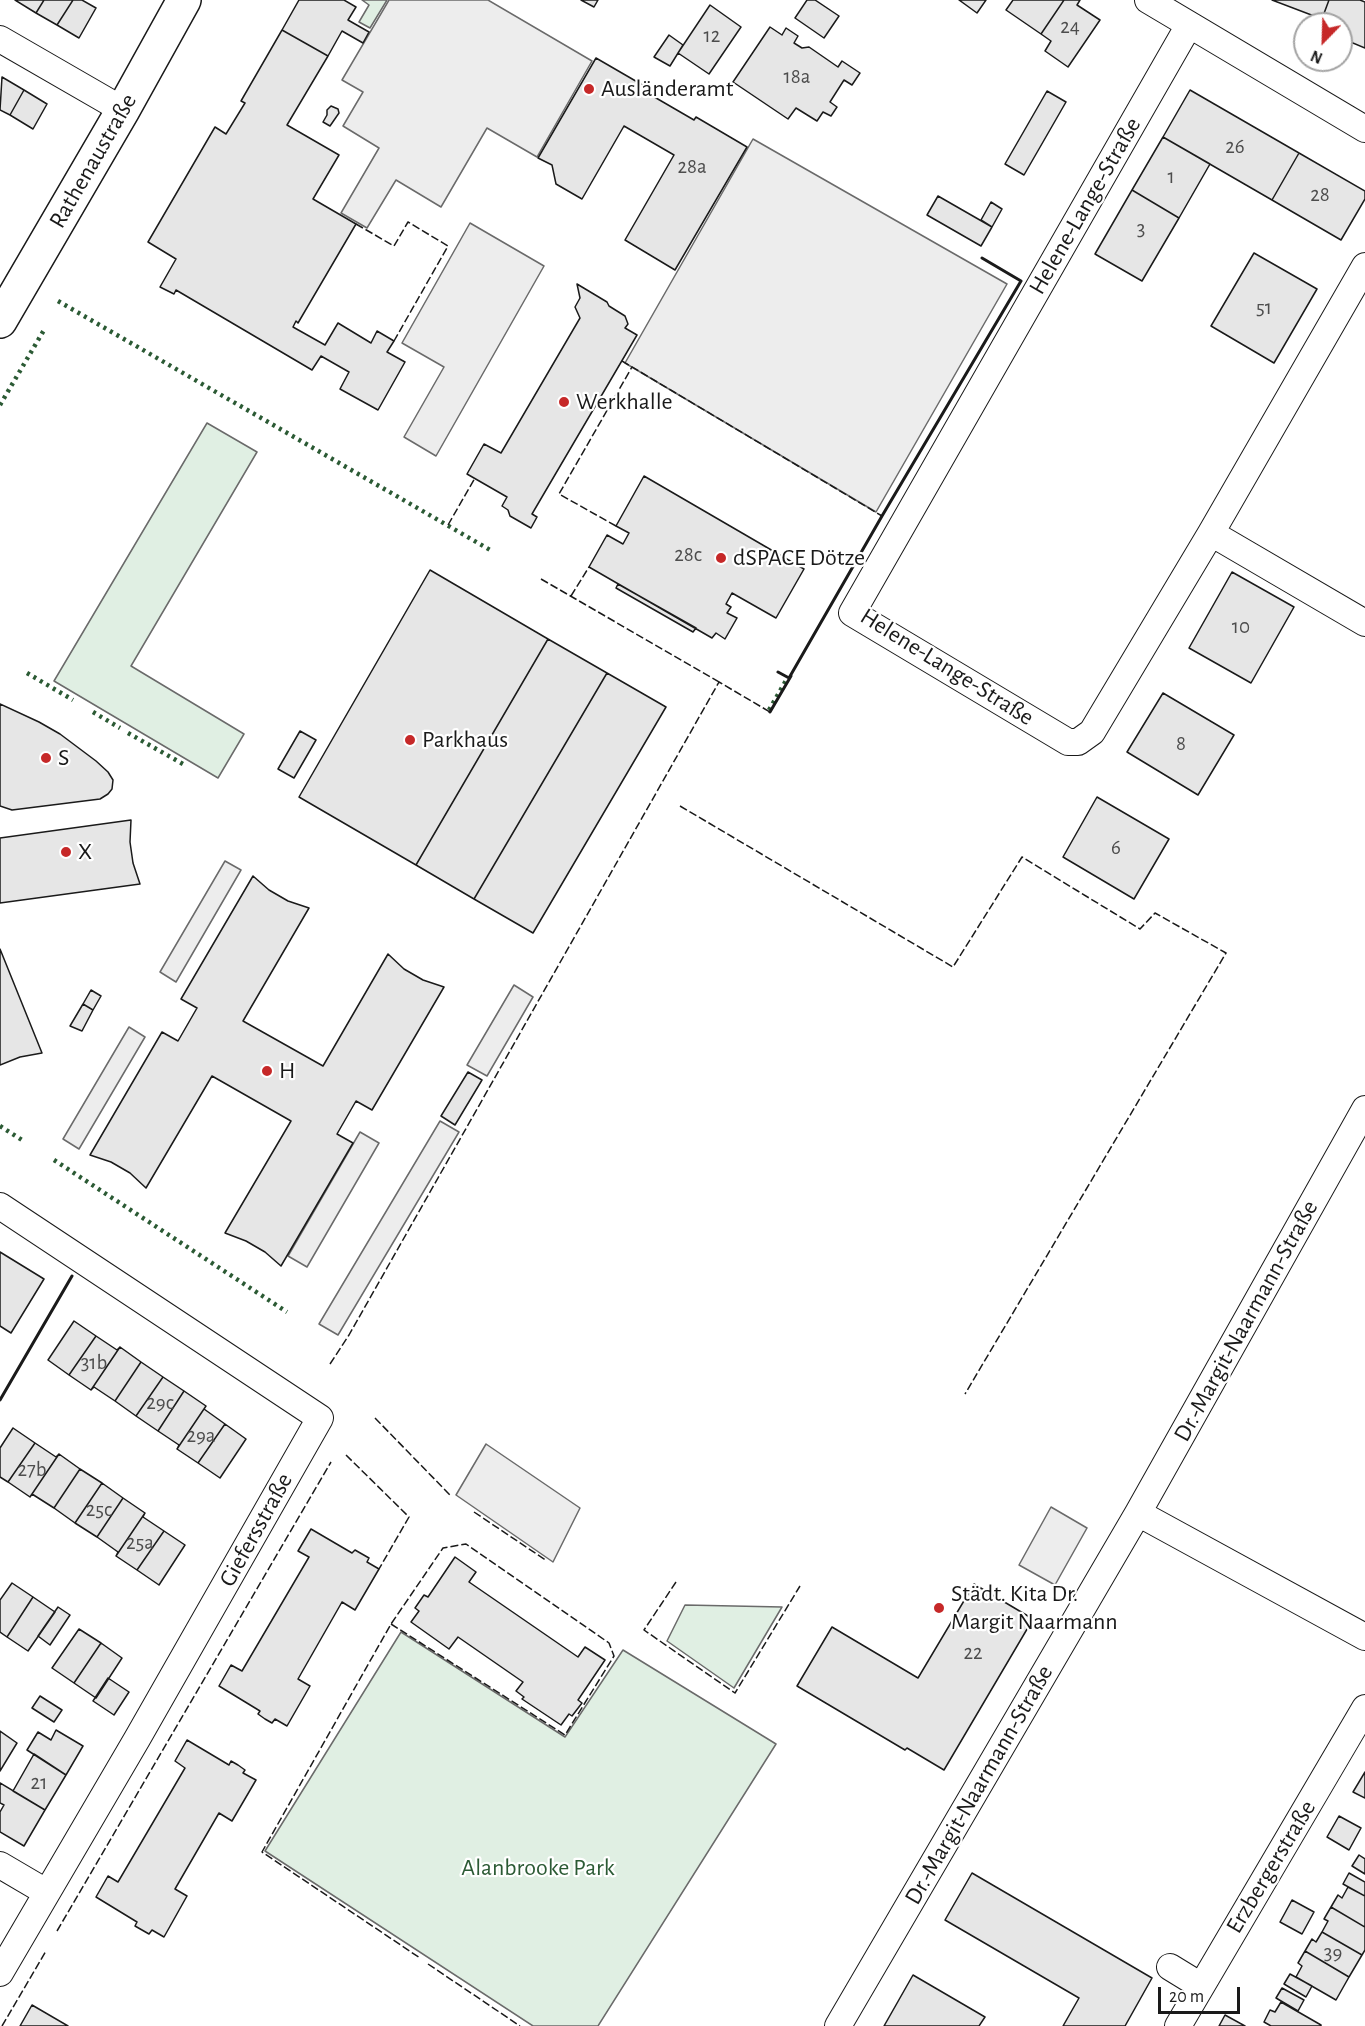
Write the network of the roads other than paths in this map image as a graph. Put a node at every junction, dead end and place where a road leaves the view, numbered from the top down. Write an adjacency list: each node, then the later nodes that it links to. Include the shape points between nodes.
1 (184, 0): 5 (street, Rathenaustraße)
2 (1155, 2): 3 (street)
3 (1189, 25): 6 (street); 9 (street, Helene-Lange-Straße, via 852,613 1068,742 1078,742 1092,732)
4 (0, 39): 5 (street)
5 (123, 110): 8 (street, Rathenaustraße)
6 (1365, 129)
7 (1365, 266): 9 (street, Helene-Lange-Straße)
8 (0, 321)
9 (1211, 533): 10 (street)
10 (1365, 623)
11 (1361, 1125): 13 (street, Dr.-Margit-Naarmann-Straße)
12 (0, 1206): 17 (street, Giefersstraße, via 320,1418)
13 (1138, 1513): 14 (street); 21 (street, Dr.-Margit-Naarmann-Straße)
14 (1365, 1637)
15 (1365, 1708): 20 (street, Erzbergerstraße)
16 (0, 1865): 17 (street)
17 (46, 1892): 19 (street, Giefersstraße)
18 (1170, 1967): 20 (street)
19 (0, 1974)
20 (1201, 1986): 22 (street, Erzbergerstraße)
21 (838, 2026)
22 (1178, 2026)

